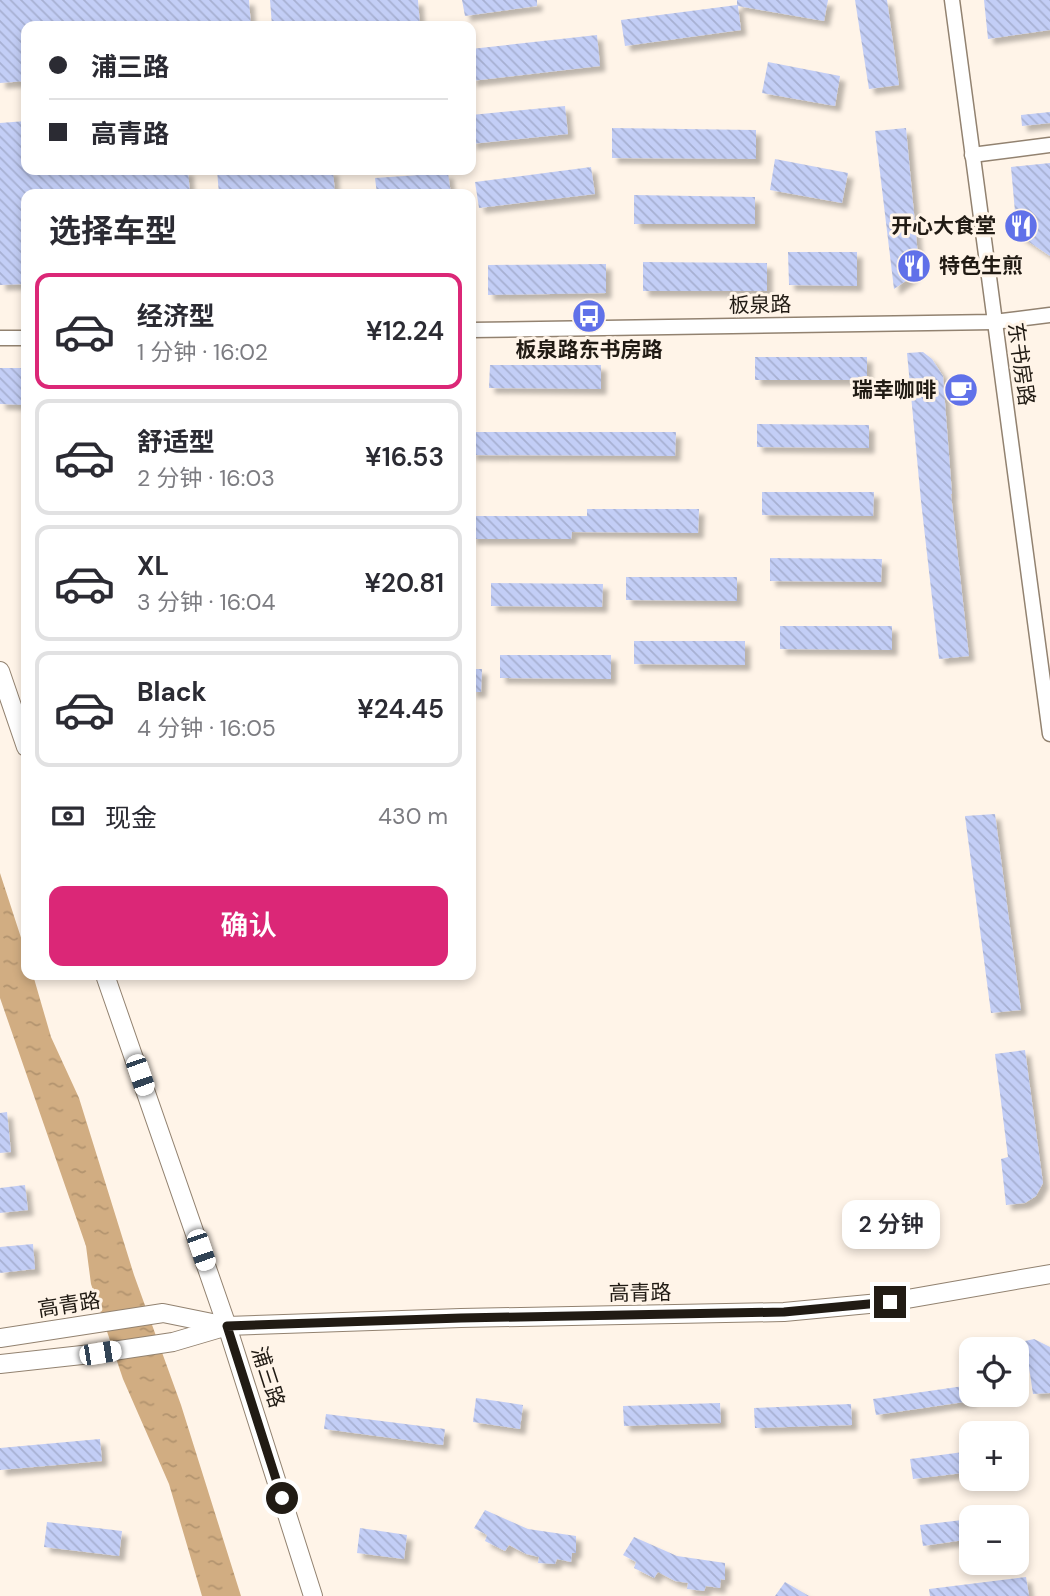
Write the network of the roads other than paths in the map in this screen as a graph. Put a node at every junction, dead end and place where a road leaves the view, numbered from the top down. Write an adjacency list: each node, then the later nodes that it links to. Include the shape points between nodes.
1 (952, 0): 3 (street, 东书房路)
2 (1050, 145): 3 (street)
3 (972, 155): 5 (street, 东书房路)
4 (1050, 315): 5 (street, 板泉路)
5 (994, 322): 6 (street, 板泉路); 11 (street, 东书房路)
6 (476, 330)
7 (0, 338): 8 (street)
8 (21, 338)
9 (0, 671): 10 (main road)
10 (21, 732)
11 (1050, 734)
12 (108, 980): 14 (main road, 浦三路)
13 (1050, 1274): 14 (main road, 高青路, via 903,1300 784,1312)
14 (227, 1326): 15 (main road, 高青路, via 163,1313); 16 (main road, 高青路, via 173,1342); 17 (main road, 浦三路)
15 (0, 1338)
16 (0, 1364)
17 (313, 1596)

